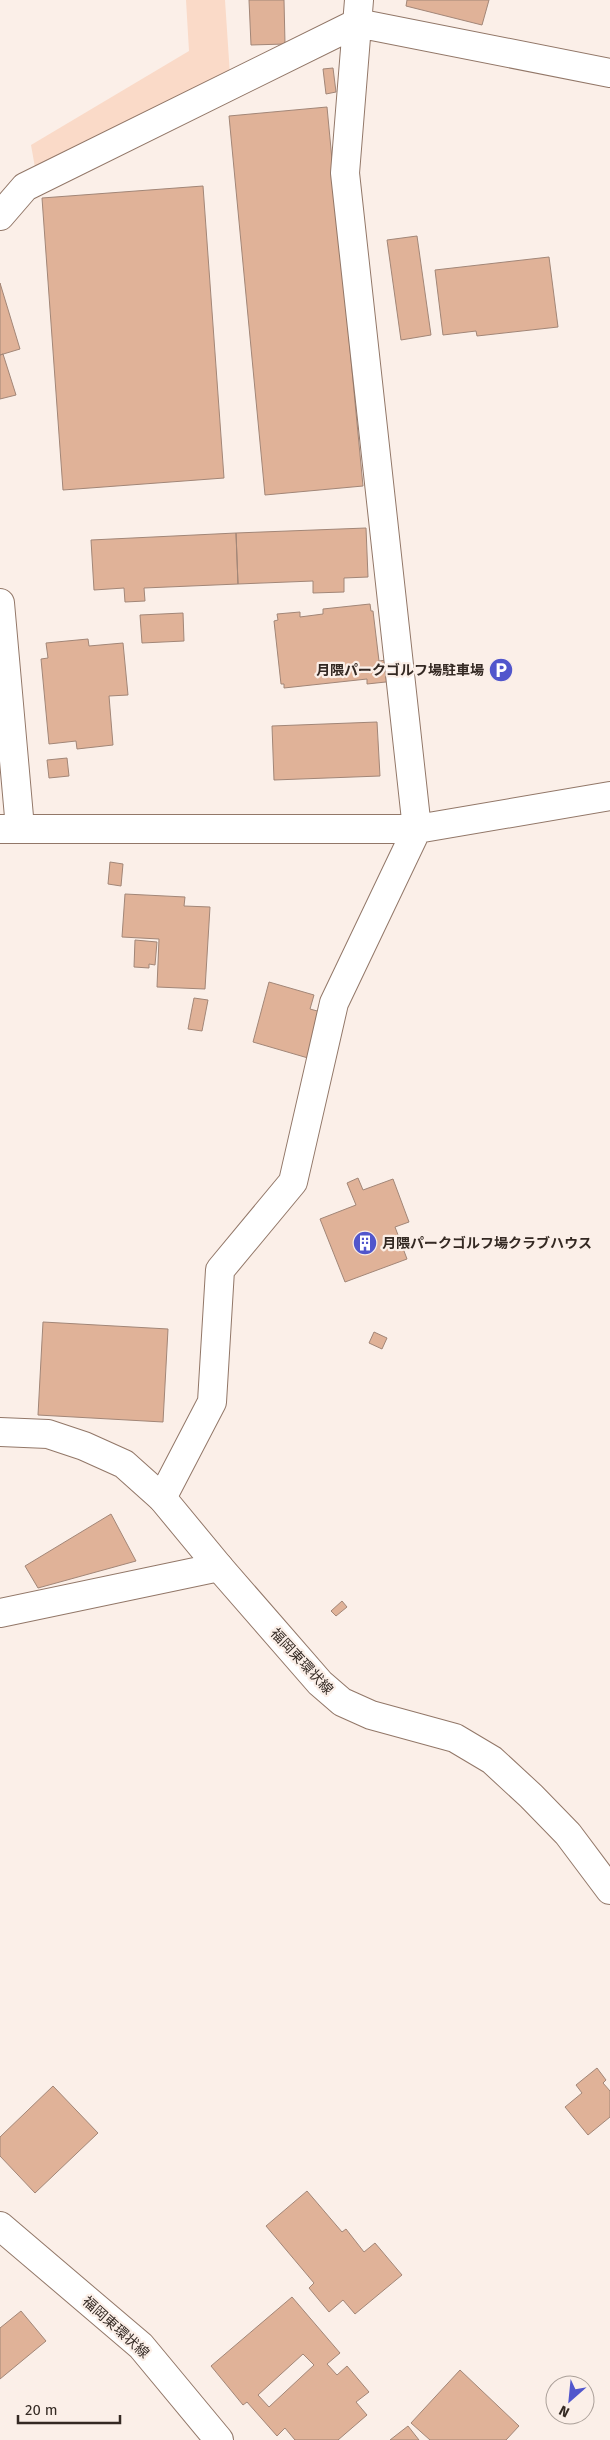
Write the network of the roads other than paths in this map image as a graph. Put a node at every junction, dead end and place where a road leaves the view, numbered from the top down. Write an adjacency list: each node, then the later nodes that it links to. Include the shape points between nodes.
1 (358, 11): 2 (street); 3 (street, via 25,187); 7 (street, via 345,173)
2 (610, 73)
3 (0, 216)
4 (0, 603): 6 (street)
5 (610, 796): 7 (street)
6 (10, 829): 7 (street)
7 (417, 829): 9 (street, via 334,1003 293,1182 220,1270 212,1402)
8 (0, 1432): 9 (street, 福岡東環状線, via 48,1434 84,1446 124,1464)
9 (162, 1498): 10 (street, 福岡東環状線)
10 (219, 1567): 11 (street); 12 (street, 福岡東環状線, via 320,1683 342,1702 371,1715 455,1738 492,1760 568,1834)
11 (0, 1613)
12 (610, 1890)
13 (0, 2226): 14 (street, 福岡東環状線, via 141,2346)
14 (219, 2440)

